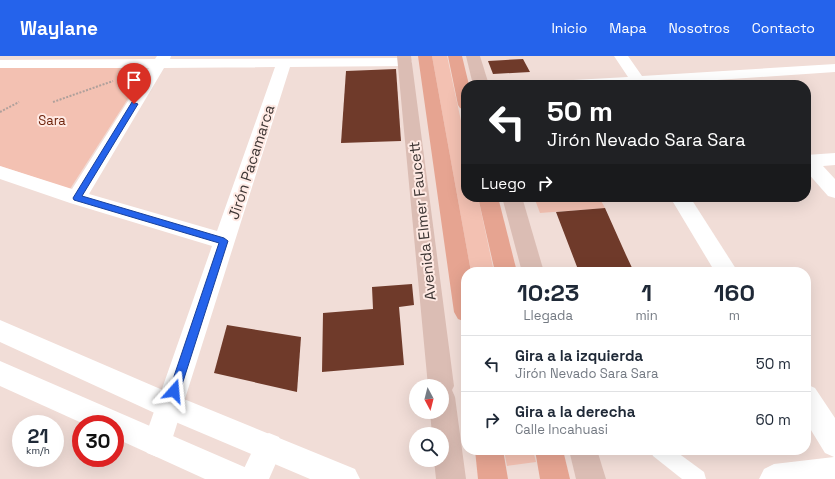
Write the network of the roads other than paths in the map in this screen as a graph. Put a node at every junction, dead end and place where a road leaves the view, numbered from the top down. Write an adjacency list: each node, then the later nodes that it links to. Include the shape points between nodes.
1 (425, 56): 28 (main road, Avenida Elmer Faucett)
2 (455, 56): 14 (main road)
3 (473, 56): 11 (main road)
4 (621, 56): 12 (street)
5 (162, 59): 7 (street); 8 (street); 20 (street)
6 (405, 59): 8 (street); 31 (main road, Avenida Elmer Faucett)
7 (38, 60): 9 (street)
8 (284, 62): 24 (street, Jirón Pacamarca)
9 (0, 64)
10 (835, 68): 13 (street)
11 (480, 80)
12 (637, 80)
13 (653, 80)
14 (461, 81)
15 (835, 159): 16 (street)
16 (811, 162)
17 (811, 166): 19 (street)
18 (0, 172): 20 (street)
19 (835, 191)
20 (77, 198): 24 (street)
21 (489, 202): 25 (main road)
22 (513, 202): 26 (main road)
23 (683, 202): 27 (street)
24 (224, 241): 33 (street, Jirón Pacamarca)
25 (505, 267)
26 (532, 267)
27 (724, 267)
28 (461, 281)
29 (0, 331): 33 (street)
30 (0, 373): 34 (street)
31 (440, 379)
32 (811, 405): 38 (street)
33 (169, 406): 37 (street, Jirón Pacamarca); 39 (street)
34 (95, 415)
35 (444, 419): 47 (main road)
36 (124, 428): 37 (street)
37 (157, 443): 44 (street)
38 (835, 443)
39 (269, 448): 45 (street); 46 (street)
40 (490, 455): 48 (main road)
41 (550, 455): 49 (main road)
42 (666, 455): 50 (lane)
43 (835, 471): 51 (street)
44 (239, 479)
45 (254, 479)
46 (345, 479)
47 (451, 479)
48 (493, 479)
49 (556, 479)
50 (697, 479)
51 (774, 479)

